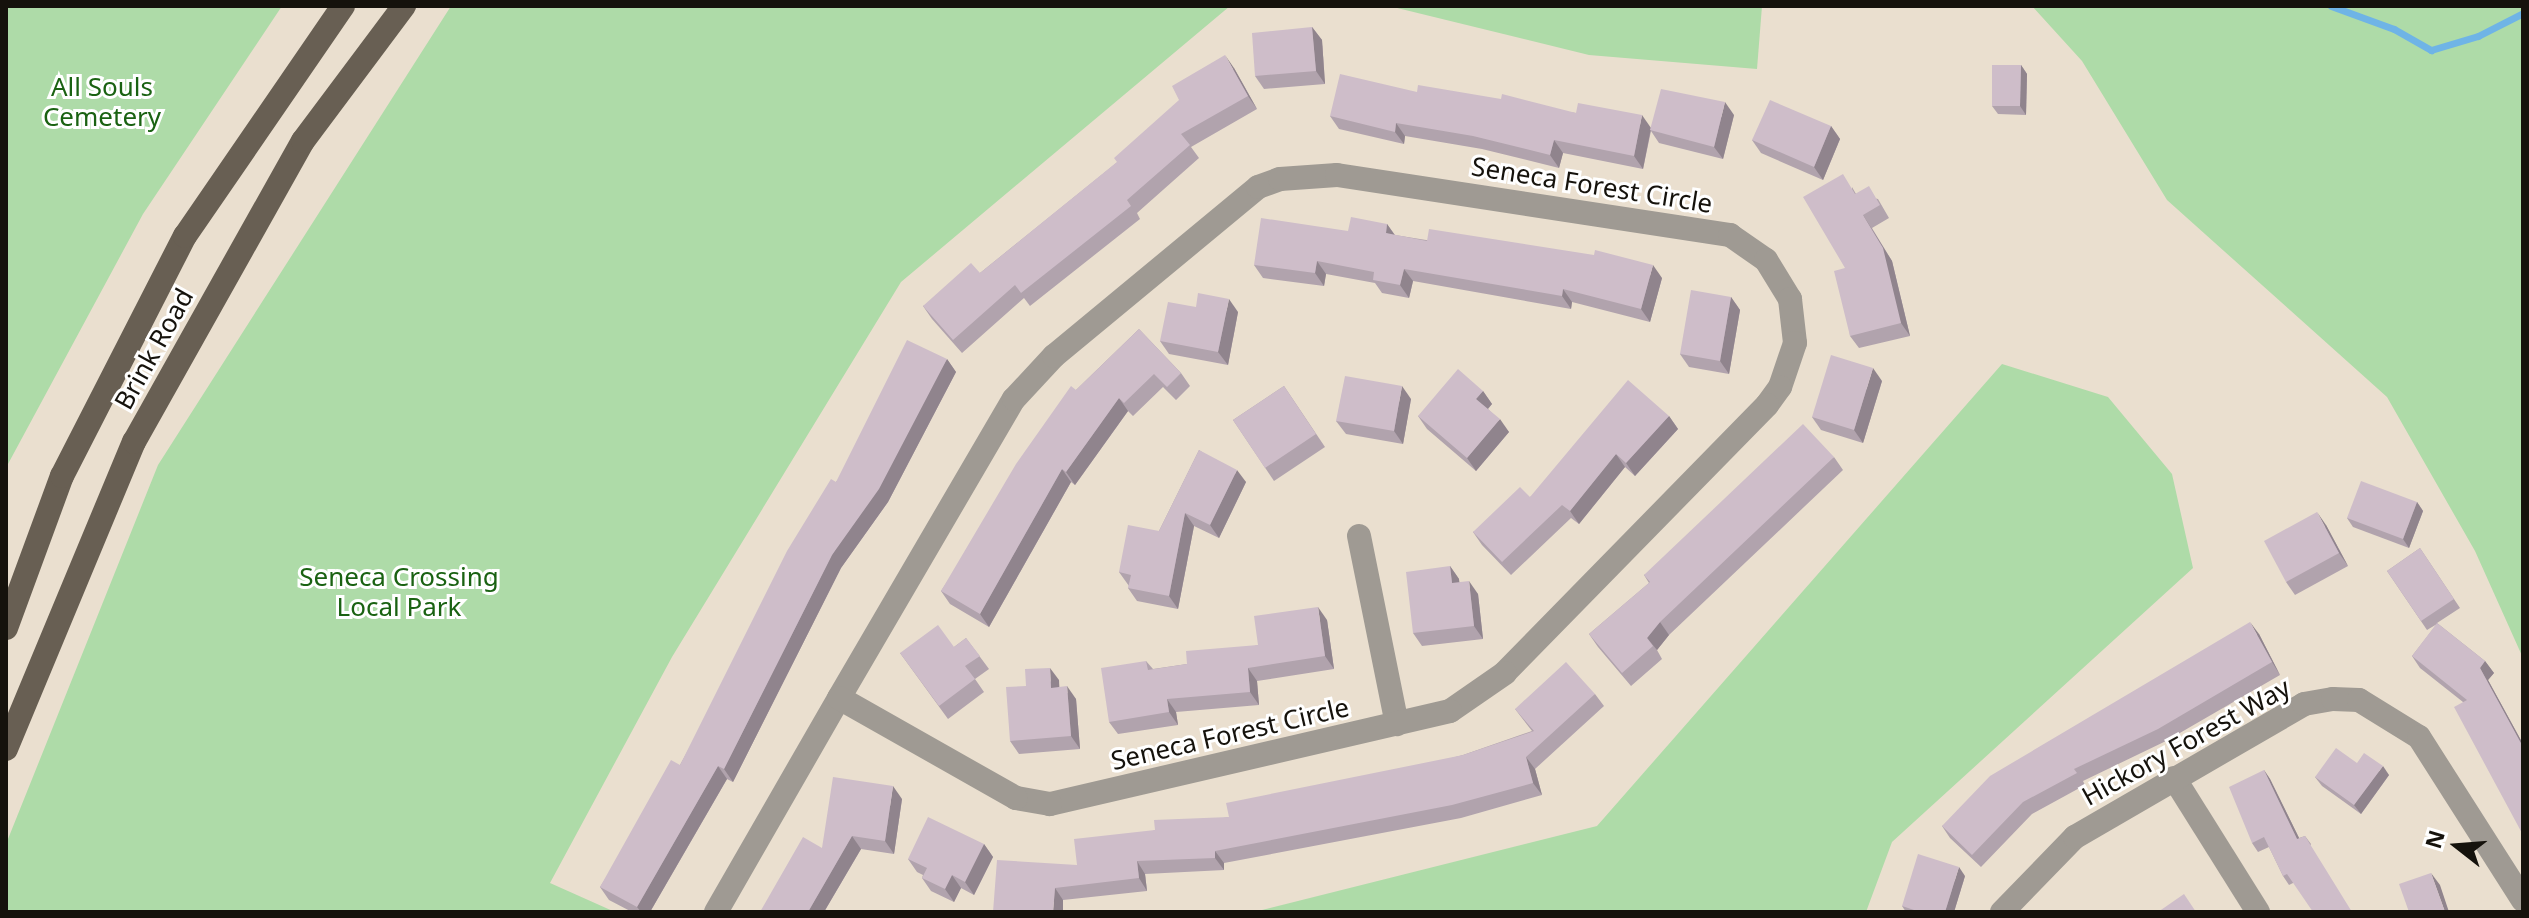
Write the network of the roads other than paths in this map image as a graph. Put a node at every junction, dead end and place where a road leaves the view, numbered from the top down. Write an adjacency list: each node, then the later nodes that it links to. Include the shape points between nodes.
1 (343, 6): 4 (main road, Brink Road, via 185,236 62,476)
2 (404, 6): 7 (main road, Brink Road, via 303,141 134,442)
3 (1359, 536): 6 (street)
4 (6, 628)
5 (839, 698): 6 (street, Seneca Forest Circle, via 1016,798 1050,804); 6 (street, Seneca Forest Circle, via 1014,399 1054,356 1258,187 1280,179 1337,175 1730,235 1766,260 1790,299 1795,343 1780,387 1767,405 1505,673 1450,711); 10 (street, Seneca Forest Circle)
6 (1397, 724)
7 (6, 749)
8 (2174, 778): 9 (street, Hickory Forest Way, via 2304,704 2359,700 2419,737); 11 (street, Hickory Forest Way, via 2075,837); 12 (street)
9 (2523, 900)
10 (716, 912)
11 (2002, 912)
12 (2258, 912)

